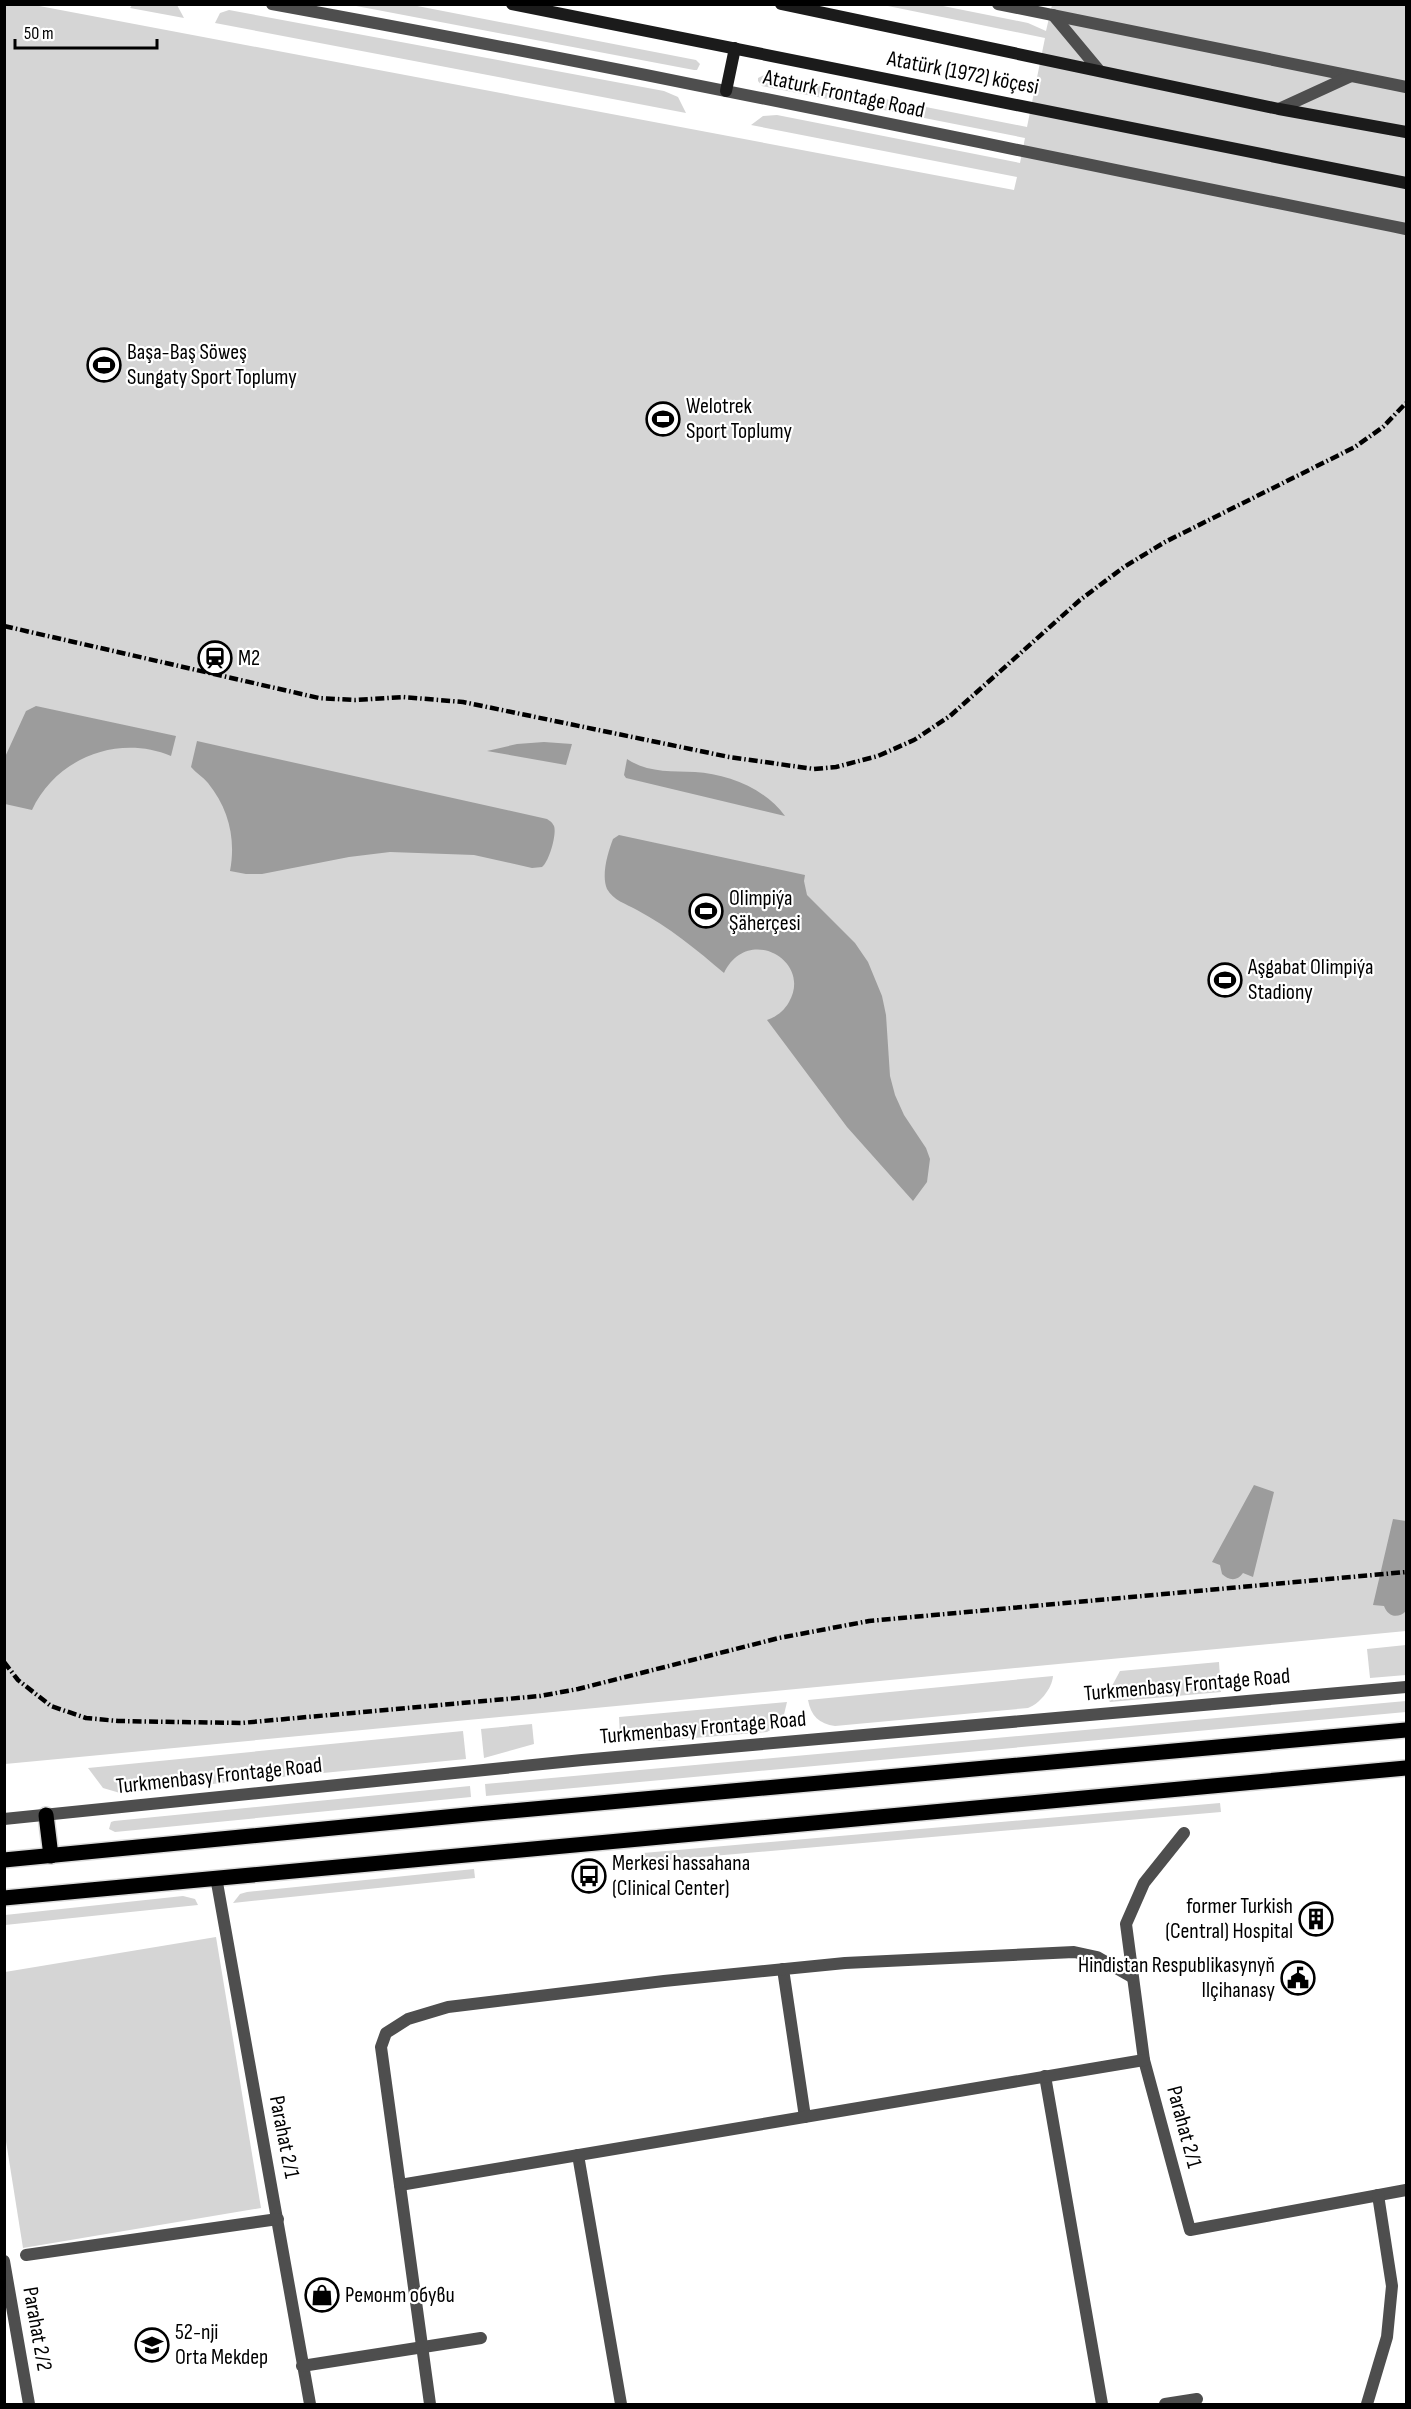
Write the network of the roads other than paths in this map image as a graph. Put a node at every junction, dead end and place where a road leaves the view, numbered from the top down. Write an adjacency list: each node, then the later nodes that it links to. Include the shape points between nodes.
1 (272, 4): 10 (street, Ataturk Frontage Road)
2 (512, 4): 6 (main road, Atatürk (1972) köçesi)
3 (781, 4): 7 (main road, Atatürk (1972) köçesi)
4 (998, 4): 5 (street)
5 (1053, 15): 7 (street); 8 (street)
6 (735, 48): 10 (main road); 13 (main road, Atatürk (1972) köçesi)
7 (1098, 69): 11 (main road, Atatürk (1972) köçesi)
8 (1351, 76): 9 (street); 11 (street)
9 (1407, 87)
10 (726, 91): 14 (street, Ataturk Frontage Road)
11 (1279, 109): 12 (main road, Atatürk (1972) köçesi)
12 (1407, 132)
13 (1407, 183)
14 (1407, 230)
15 (1407, 1687): 18 (street, Turkmenbasy Frontage Road, via 582,1760)
16 (1407, 1730): 21 (main road)
17 (1407, 1768): 23 (main road)
18 (46, 1815): 19 (street, Turkmenbasy Frontage Road); 21 (main road)
19 (4, 1819)
20 (1184, 1833): 26 (street, Parahat 2/1, via 1144,1884 1126,1924)
21 (51, 1856): 22 (main road)
22 (4, 1860)
23 (216, 1877): 24 (main road); 34 (street, Parahat 2/1)
24 (4, 1898)
25 (783, 1969): 26 (street, via 1074,1952 1097,1957); 29 (street); 31 (street, via 448,2007 408,2019 386,2033 381,2047)
26 (1132, 1977): 27 (street, Parahat 2/1)
27 (1144, 2060): 28 (street); 33 (street, Parahat 2/1, via 1190,2230)
28 (1045, 2076): 29 (street); 45 (street)
29 (805, 2117): 30 (street)
30 (578, 2155): 31 (street); 44 (street)
31 (400, 2185): 38 (street)
32 (1407, 2190): 33 (street, Parahat 2/1)
33 (1378, 2195): 47 (street, via 1392,2286 1387,2337)
34 (278, 2219): 35 (street); 39 (street, Parahat 2/1)
35 (27, 2255)
36 (4, 2261): 41 (street, Parahat 2/2)
37 (481, 2338): 38 (street)
38 (421, 2347): 39 (street); 43 (street)
39 (303, 2366): 42 (street, Parahat 2/1)
40 (1197, 2399): 46 (street)
41 (29, 2404)
42 (310, 2404)
43 (430, 2404)
44 (621, 2404)
45 (1102, 2404)
46 (1165, 2404)
47 (1367, 2404)

